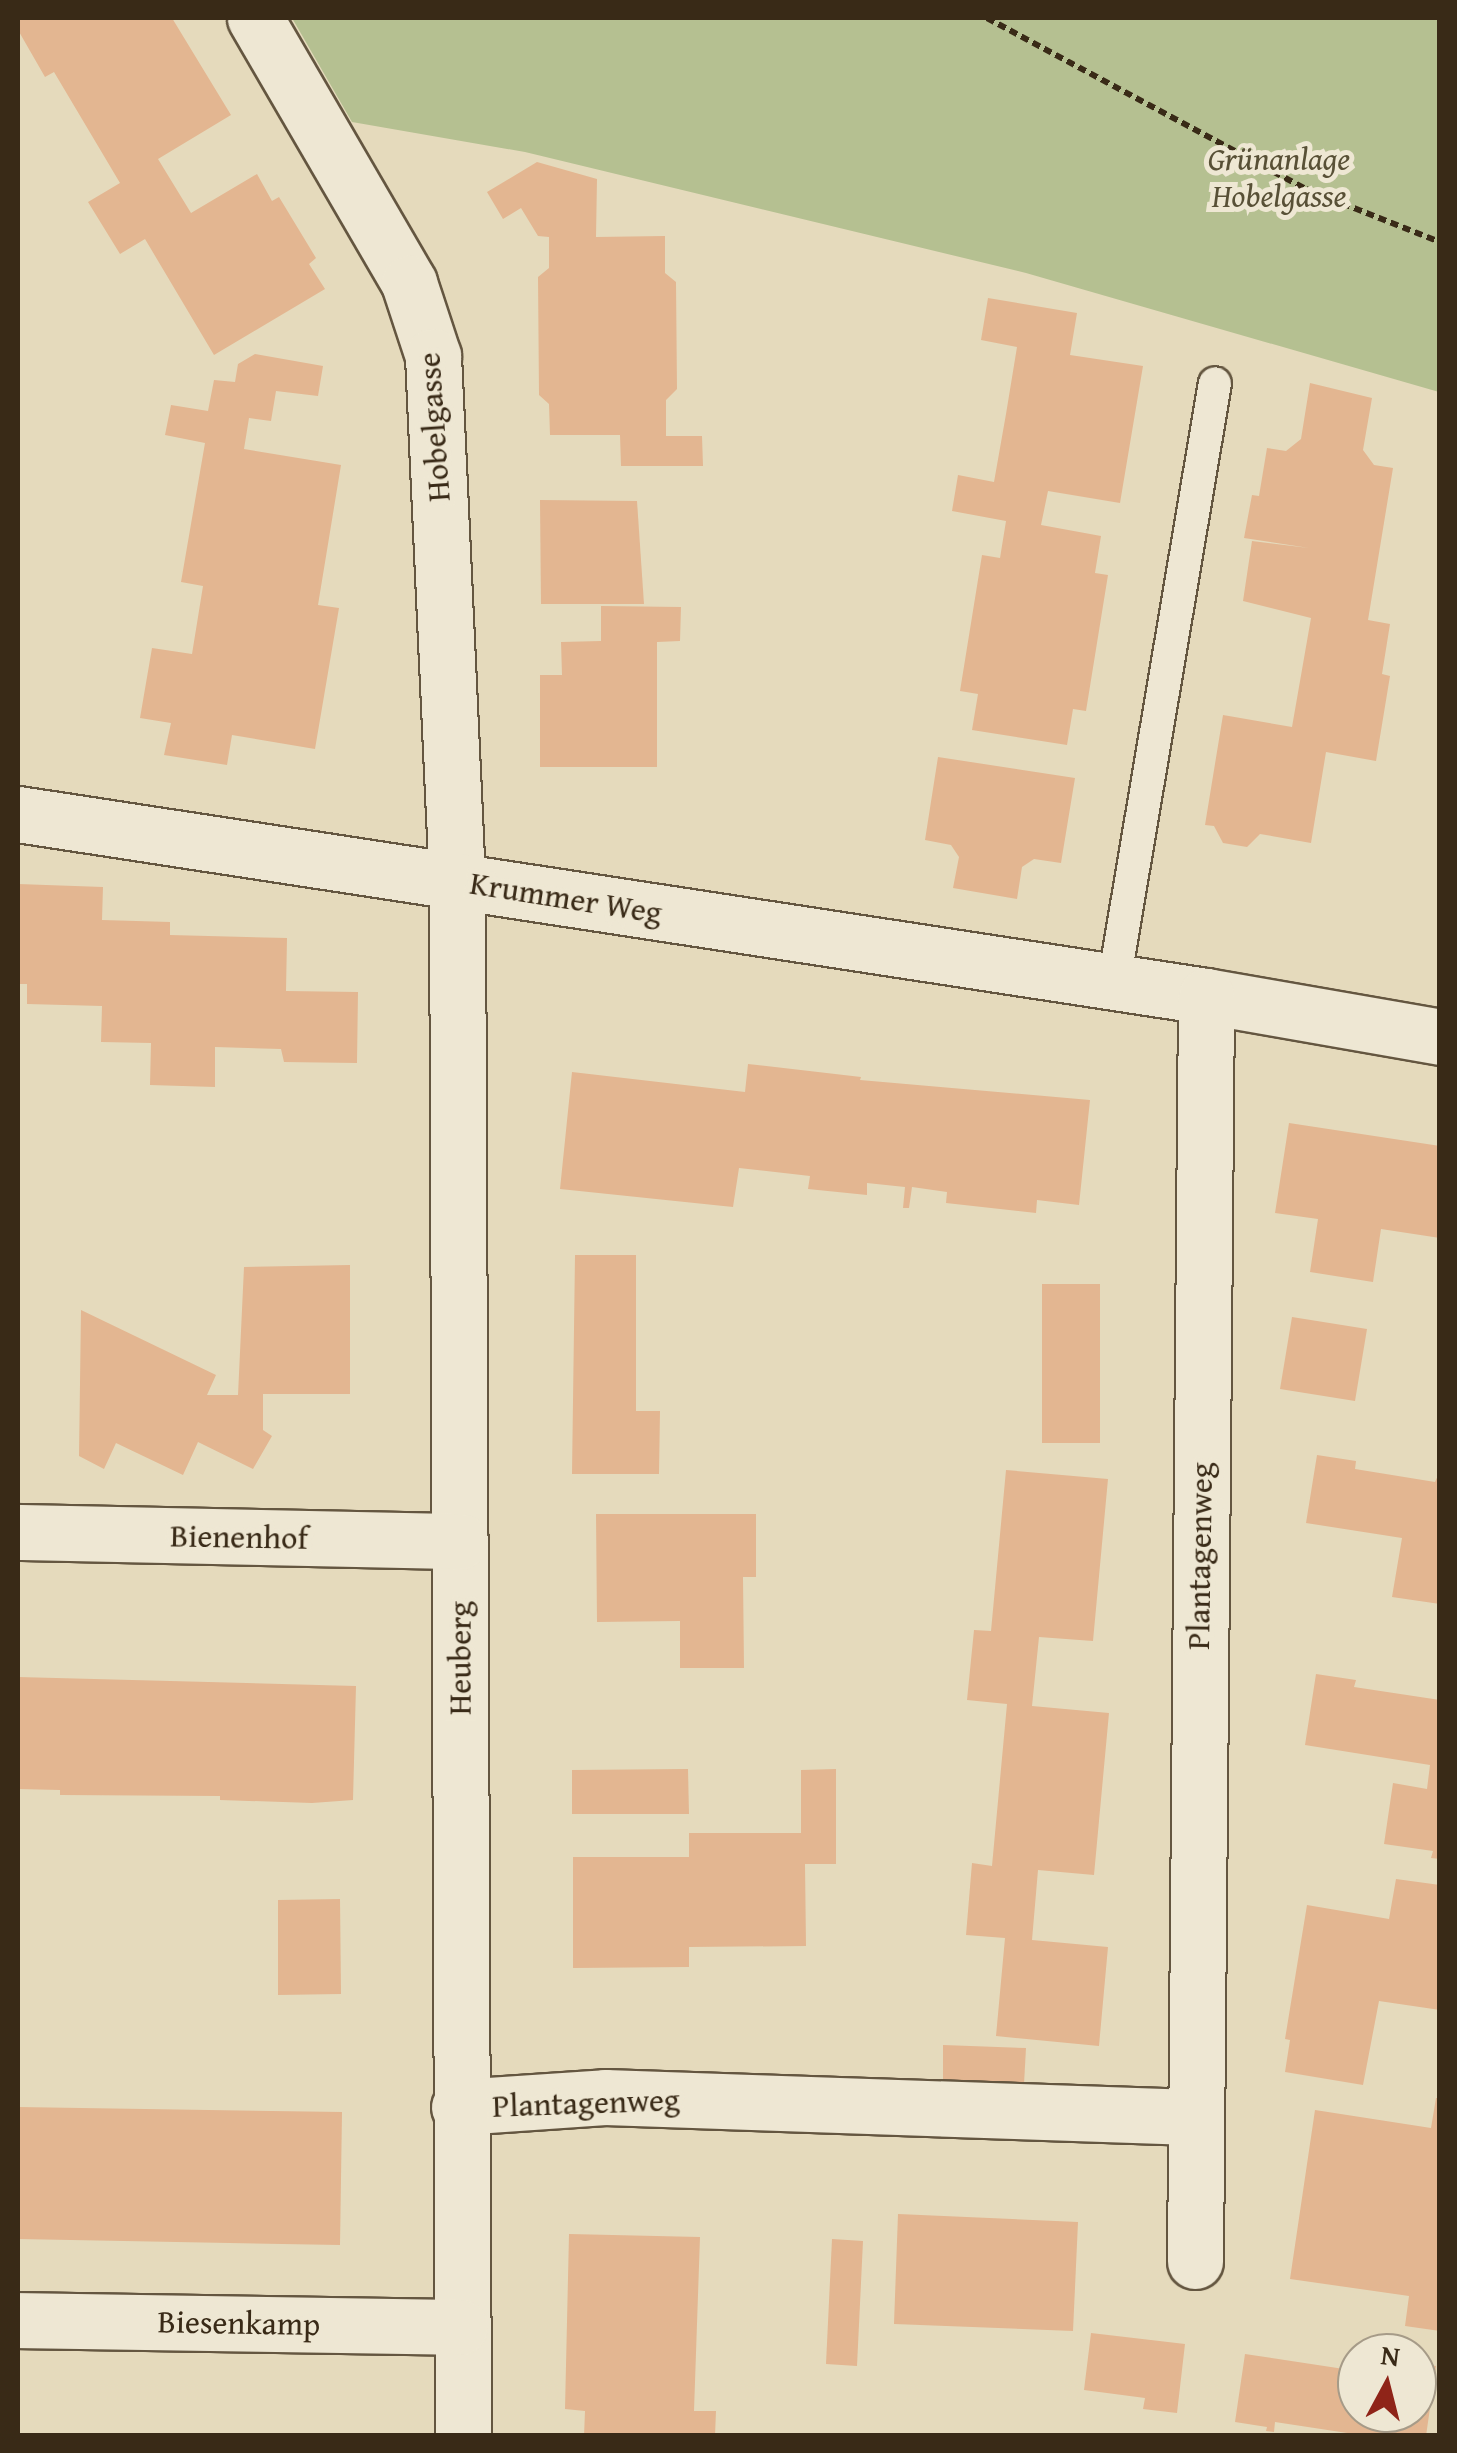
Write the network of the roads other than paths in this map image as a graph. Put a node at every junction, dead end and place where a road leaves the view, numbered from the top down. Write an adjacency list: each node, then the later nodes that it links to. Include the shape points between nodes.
1 (254, 18): 4 (street, Hobelgasse, via 409,283 433,356)
2 (1215, 383): 5 (lane)
3 (18, 814): 4 (street, Krummer Weg)
4 (457, 882): 5 (street, Krummer Weg); 9 (street, Heuberg)
5 (1114, 982): 6 (street, Krummer Weg)
6 (1206, 996): 7 (street, Krummer Weg); 11 (street, Plantagenweg)
7 (1440, 1037)
8 (18, 1532): 9 (street, Bienenhof)
9 (460, 1541): 10 (street, Heuberg)
10 (459, 2107): 11 (street, Plantagenweg, via 605,2097); 14 (street, Heuberg)
11 (1193, 2117): 12 (street, Plantagenweg)
12 (1195, 2262)
13 (18, 2320): 14 (street, Biesenkamp)
14 (460, 2326): 15 (street, Heuberg)
15 (462, 2436)

